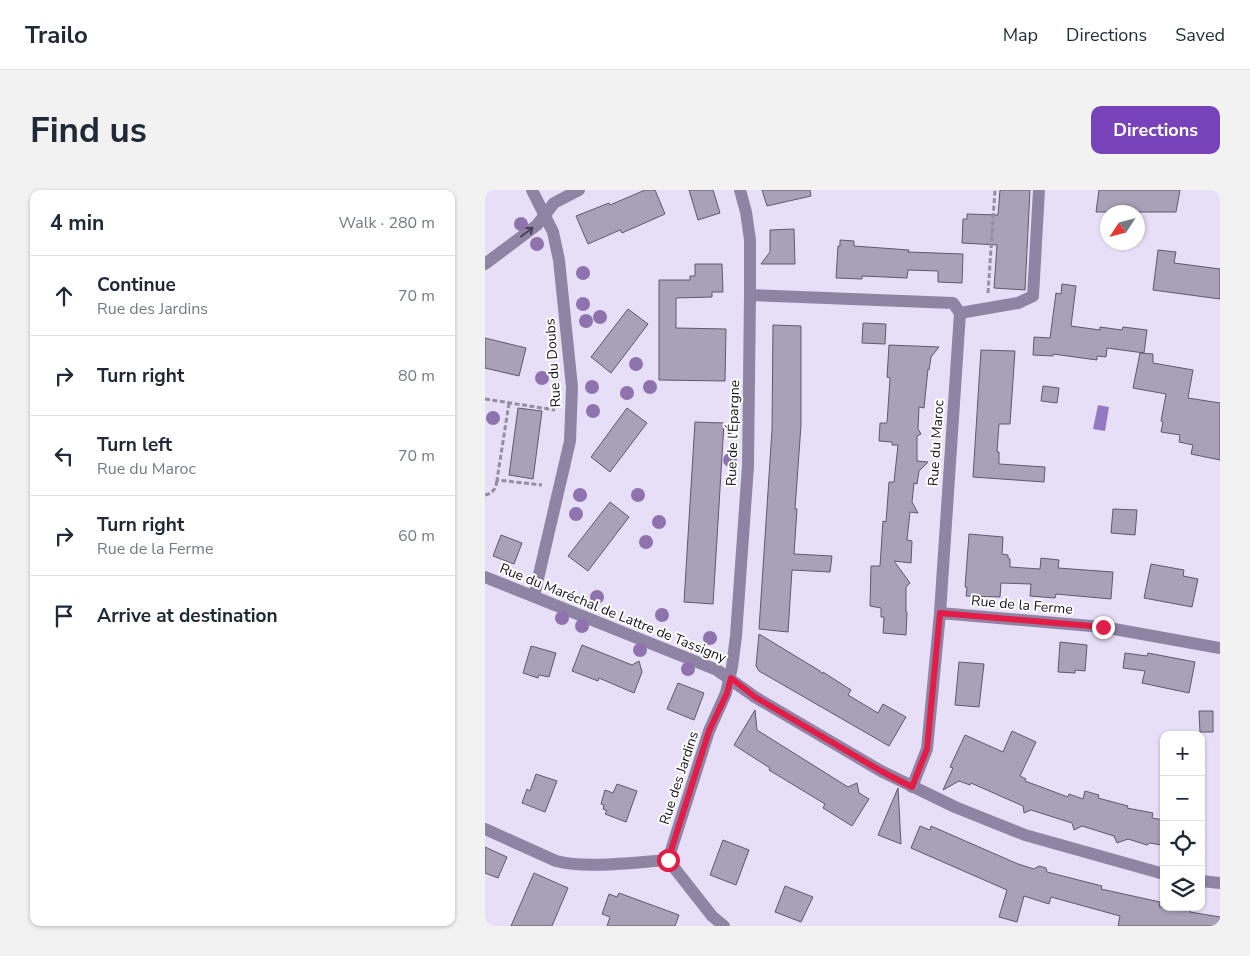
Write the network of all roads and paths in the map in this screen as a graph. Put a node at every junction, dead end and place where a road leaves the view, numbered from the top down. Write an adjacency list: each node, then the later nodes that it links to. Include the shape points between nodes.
1 (532, 190): 6 (street, Rue du Doubs)
2 (579, 190): 6 (street, via 554,203)
3 (740, 190): 8 (street, Rue de l'Épargne, via 750,240)
4 (995, 190): 9 (path, via 989,288)
5 (1039, 190): 9 (street, via 1033,296 1018,304)
6 (545, 215): 7 (street, one-way to 6, via 537,225); 18 (street, Rue du Doubs, via 553,232 559,260 572,387 570,441)
7 (485, 264)
8 (750, 295): 10 (street, via 953,302); 21 (street, Rue de l'Épargne, via 748,466)
9 (982, 310): 10 (street)
10 (960, 313): 19 (street, Rue du Maroc)
11 (485, 399): 12 (path)
12 (509, 403): 13 (path); 14 (path)
13 (555, 410)
14 (497, 480): 15 (path); 16 (path, via 493,492)
15 (542, 485)
16 (485, 495)
17 (485, 577): 18 (street, Rue du Maréchal de Lattre de Tassigny)
18 (534, 596): 21 (street, Rue du Maréchal de Lattre de Tassigny, via 704,664)
19 (940, 613): 20 (street, Rue de la Ferme, via 1103,627); 22 (street, Rue du Maroc, via 927,749)
20 (1220, 648)
21 (731, 678): 22 (street, Rue du Maréchal de Lattre de Tassigny, via 755,697); 24 (street, Rue des Jardins, via 709,731)
22 (912, 787): 25 (street, Rue du Maréchal de Lattre de Tassigny, via 1025,835)
23 (485, 829): 24 (street, via 564,864)
24 (668, 860): 28 (street, via 712,916)
25 (1160, 873)
26 (1205, 881): 27 (street)
27 (1220, 883)
28 (724, 926)

